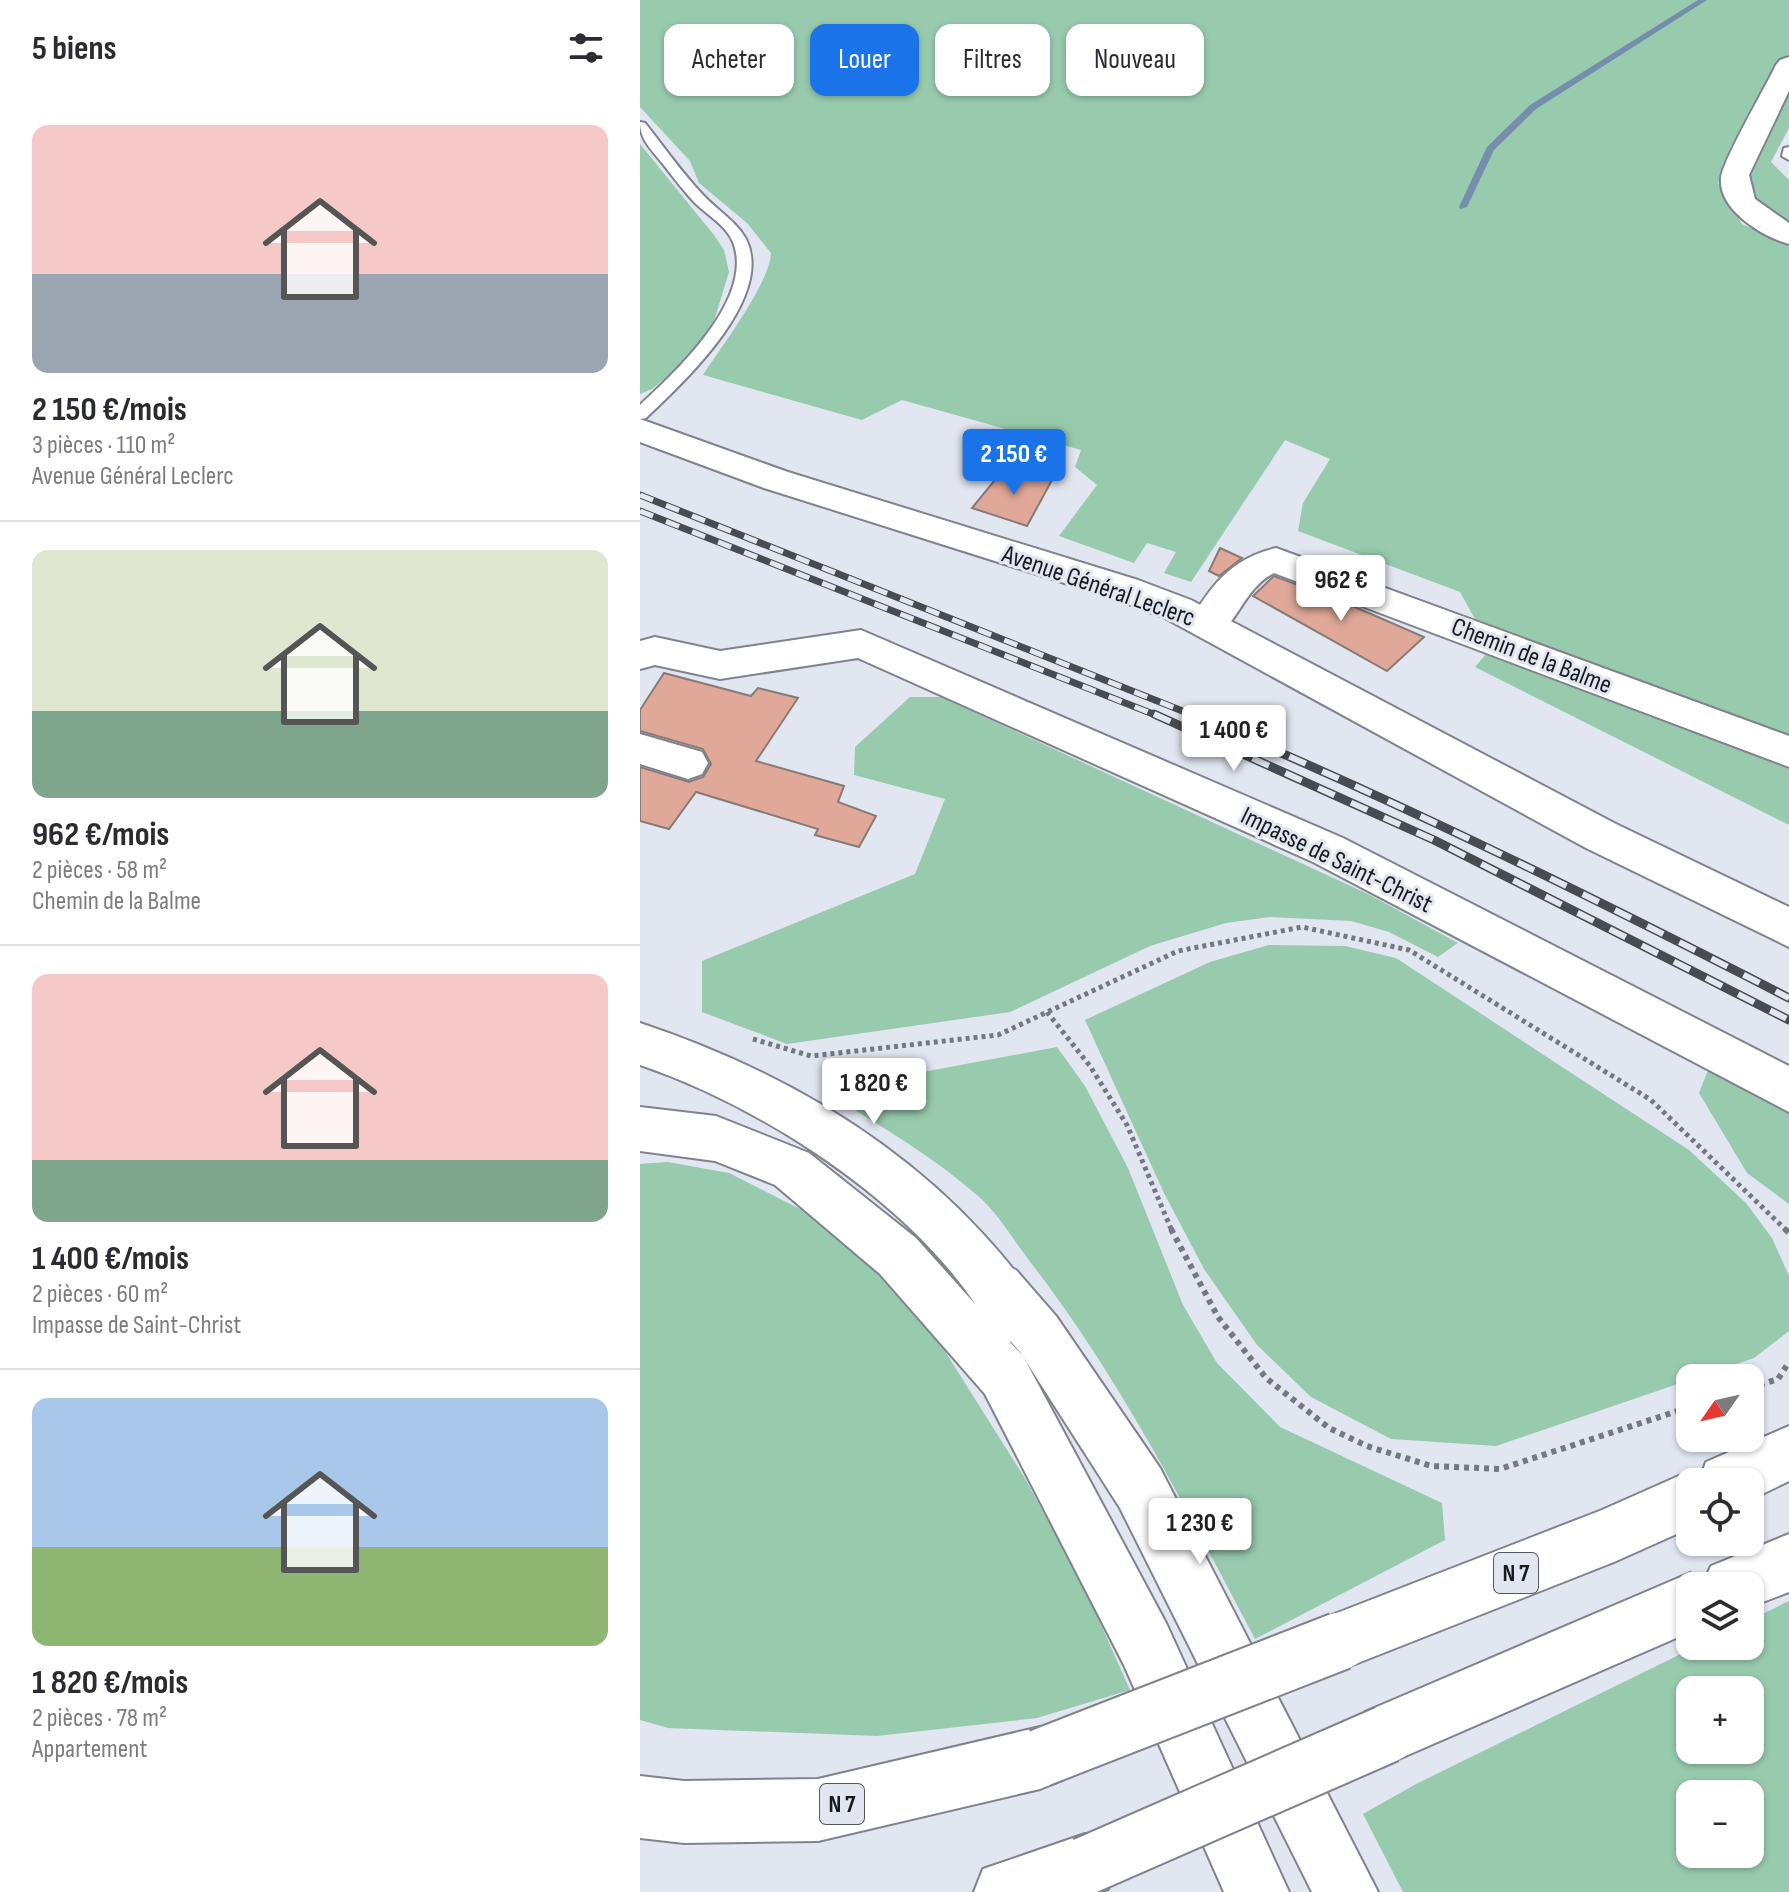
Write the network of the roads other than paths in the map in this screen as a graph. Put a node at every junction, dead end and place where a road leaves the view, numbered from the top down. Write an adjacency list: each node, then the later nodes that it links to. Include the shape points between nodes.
1 (1789, 65): 3 (main road, via 1735,175 1734,188 1742,203)
2 (640, 126): 4 (lane, via 698,198 730,228 746,258 743,282 725,318 679,379)
3 (1789, 235)
4 (640, 414)
5 (640, 430): 6 (main road, Avenue Général Leclerc, via 789,484 1125,589)
6 (1208, 623): 9 (main road, Chemin de la Balme, via 1249,568 1276,560); 11 (main road, Avenue Général Leclerc, via 1601,836)
7 (640, 655): 13 (main road, Impasse de Saint-Christ, via 655,651 720,665 861,644 1328,850)
8 (640, 749): 10 (main road)
9 (1789, 752)
10 (688, 763)
11 (1789, 928)
12 (654, 1051): 15 (main road, via 772,1099 907,1193)
13 (1789, 1090)
14 (640, 1129): 24 (main road, via 716,1139 792,1169 898,1256 1004,1375 1145,1644)
15 (998, 1288): 25 (main road, via 1127,1510); 26 (main road, via 1038,1334 1140,1488)
16 (1789, 1453): 17 (main road)
17 (1756, 1468)
18 (1676, 1505): 22 (main road, N 7, bridge, via 1040,1758 818,1810)
19 (1789, 1563): 20 (main road)
20 (1764, 1573)
21 (1676, 1608): 23 (main road, bridge, via 1085,1866)
22 (655, 1803)
23 (1006, 1892)
24 (1257, 1892)
25 (1312, 1892)
26 (1346, 1892)

